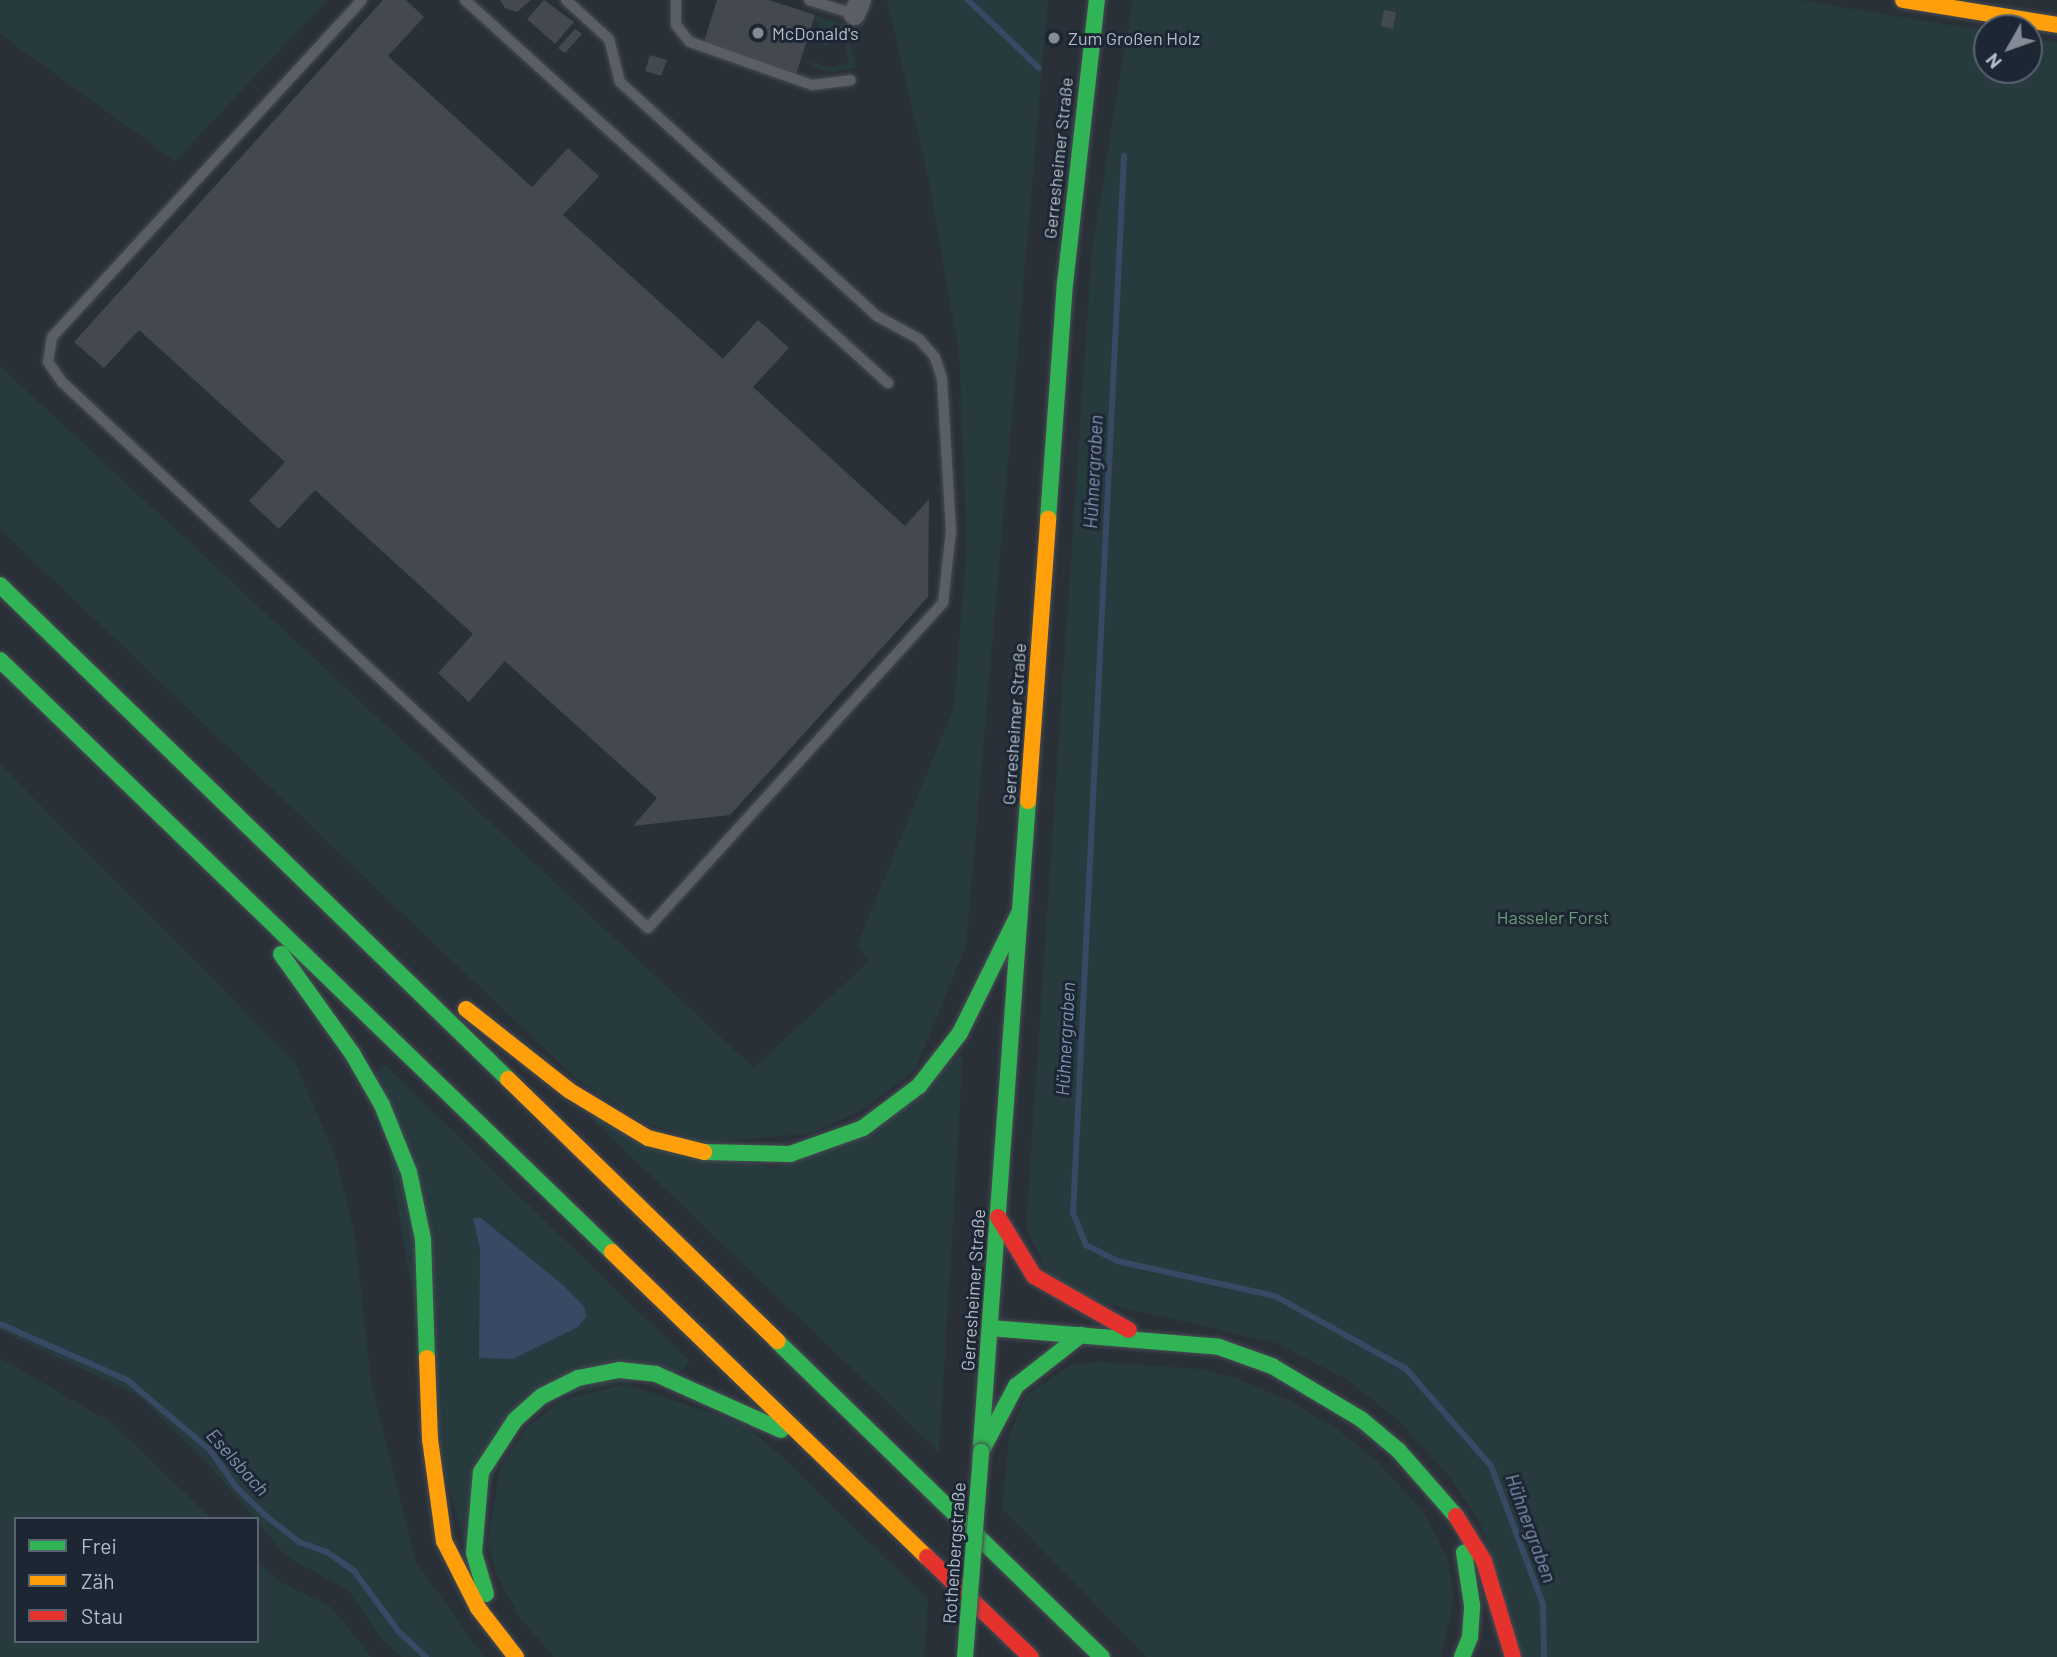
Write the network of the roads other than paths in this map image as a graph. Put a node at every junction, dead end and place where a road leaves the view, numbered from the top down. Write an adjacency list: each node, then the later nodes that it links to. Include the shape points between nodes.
1 (362, 0): 3 (lane, via 52,337 48,362 62,382 648,928 943,603 951,531 942,379 935,357 919,339 877,316 620,82 609,39)
2 (465, 0): 11 (lane)
3 (566, 0)
4 (676, 0): 10 (lane, via 676,25 697,46 812,85)
5 (809, 0): 8 (lane)
6 (1097, 0): 16 (main road, Gerresheimer Straße, via 1071,215)
7 (1903, 0): 9 (main road)
8 (857, 7)
9 (2057, 25)
10 (851, 80)
11 (888, 383)
12 (0, 585): 15 (main road)
13 (0, 660): 14 (main road)
14 (225, 875): 21 (main road); 24 (main road, via 352,1054 382,1105 409,1172 423,1239 430,1438 444,1541 460,1578)
15 (309, 887): 16 (main road, via 570,1091 648,1138 717,1155 790,1153 863,1128 919,1086 960,1033); 28 (main road)
16 (1020, 911): 17 (main road, Gerresheimer Straße)
17 (998, 1217): 18 (main road, Gerresheimer Straße); 20 (main road, via 1027,1265 1050,1289)
18 (990, 1328): 19 (main road); 22 (main road, Gerresheimer Straße)
19 (1082, 1335): 20 (main road); 22 (main road, via 1016,1386)
20 (1150, 1339): 23 (main road, via 1219,1347 1311,1387 1399,1451)
21 (814, 1447): 24 (main road, via 705,1392 656,1374 619,1370 578,1378 542,1396 497,1443 481,1472 474,1510 474,1553); 27 (main road)
22 (981, 1452): 26 (main road, Rothenbergstraße, bridge)
23 (1450, 1507): 29 (main road, via 1469,1569 1472,1605); 30 (main road, via 1485,1561)
24 (503, 1642): 25 (main road)
25 (516, 1657)
26 (965, 1657)
27 (1031, 1657)
28 (1102, 1657)
29 (1462, 1657)
30 (1513, 1657)

